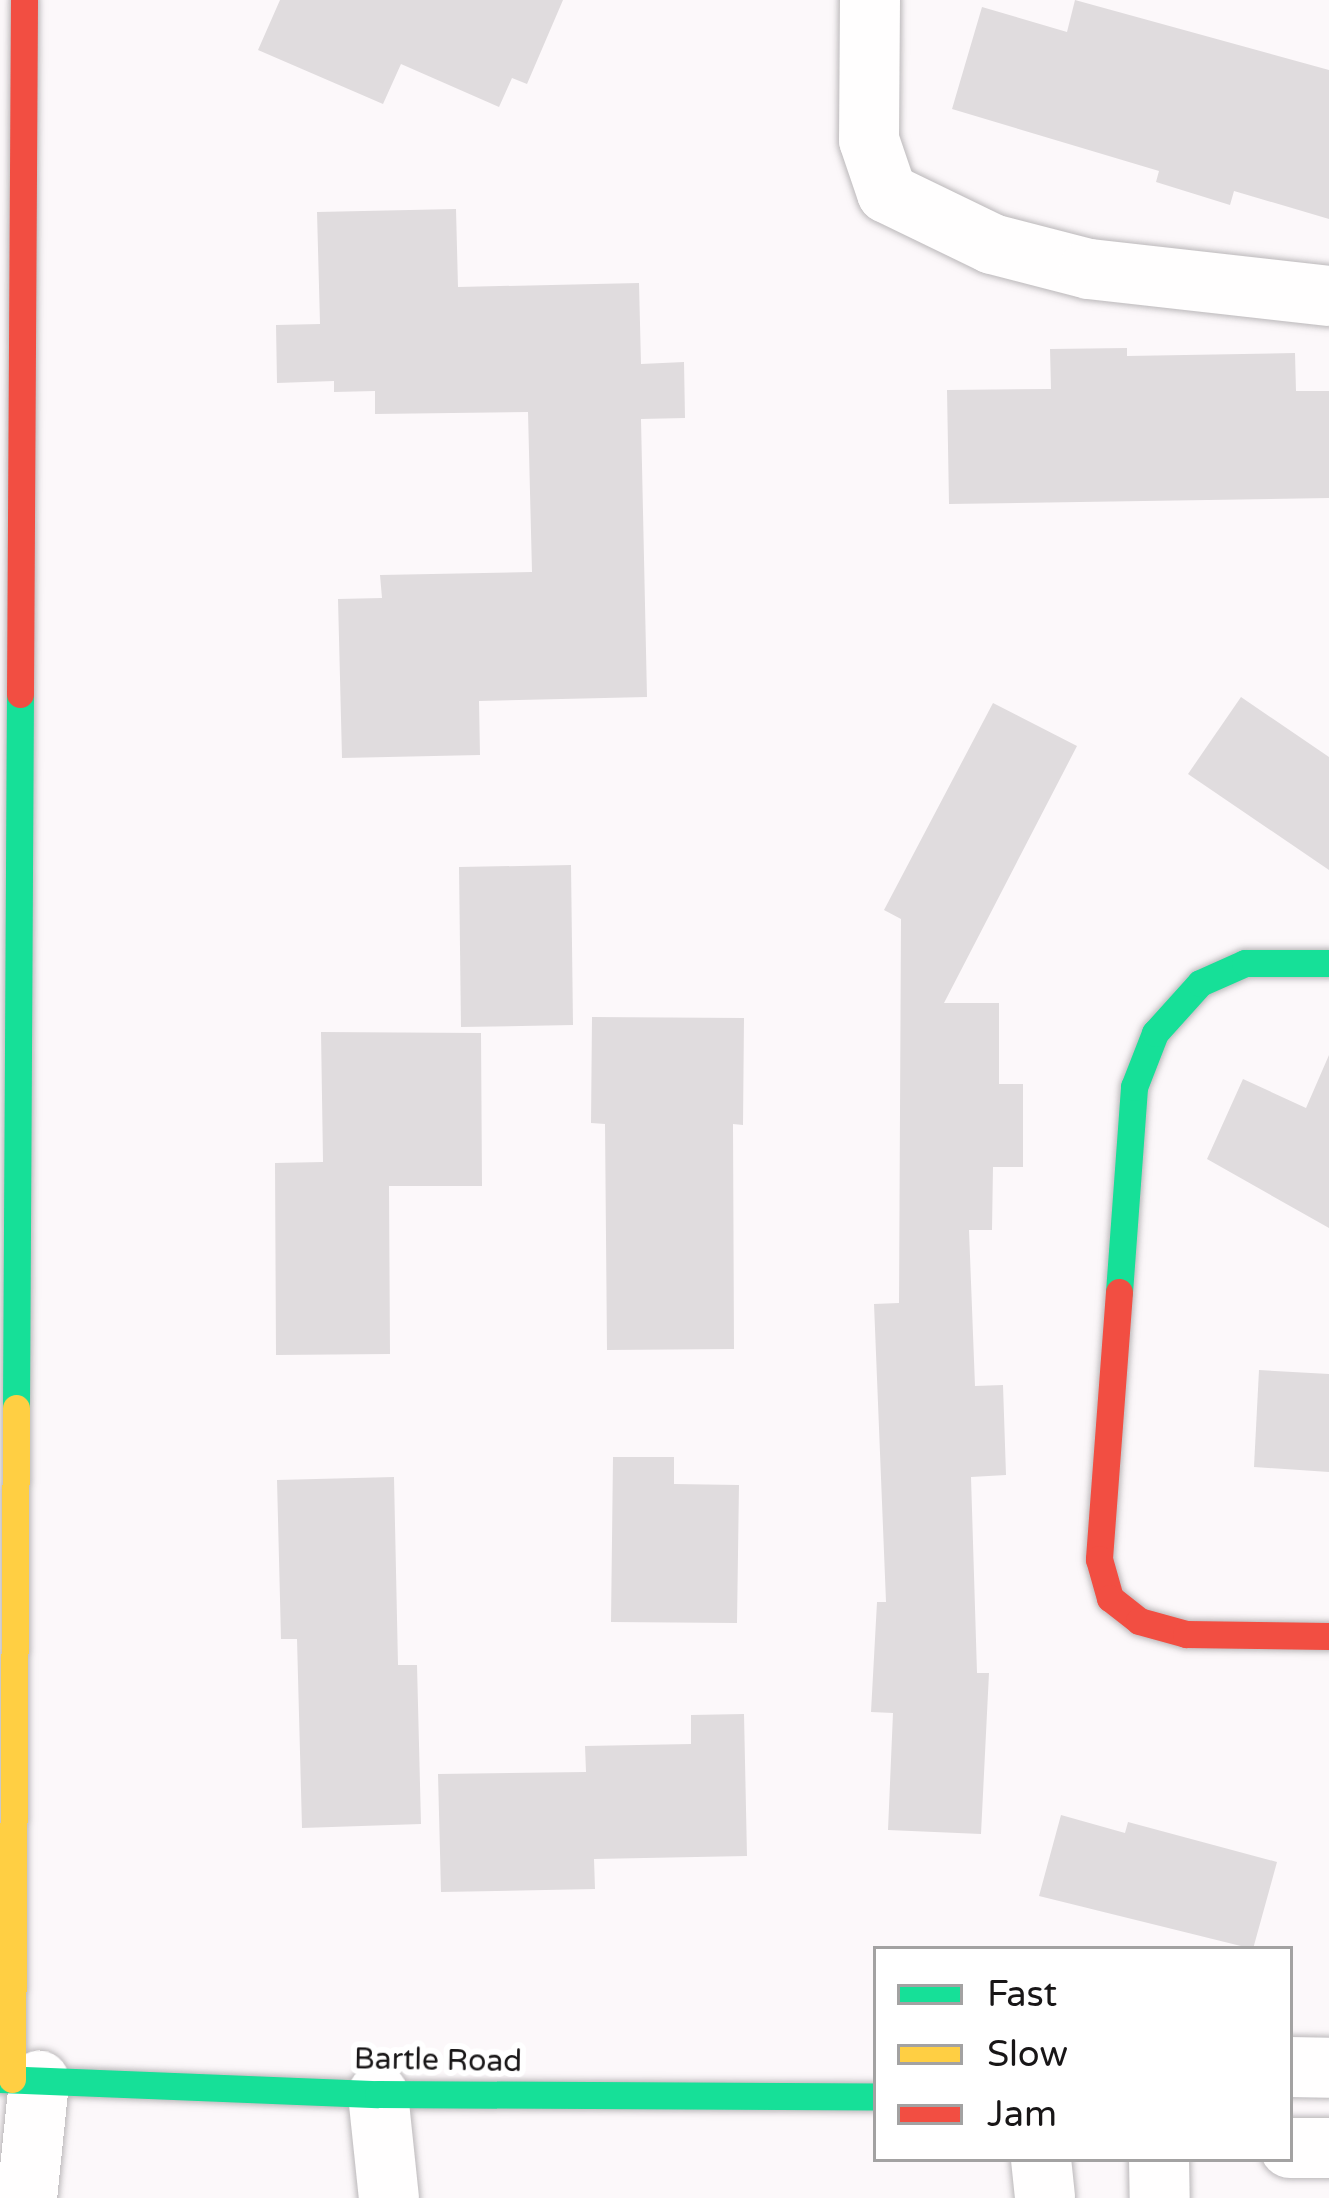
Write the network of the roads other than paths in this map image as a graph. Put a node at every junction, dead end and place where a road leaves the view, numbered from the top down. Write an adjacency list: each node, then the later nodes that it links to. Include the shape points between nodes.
1 (24, 0): 8 (street)
2 (870, 0): 3 (street, via 869,140 887,194 992,244 1089,269)
3 (1329, 296)
4 (1329, 963): 5 (street, via 1245,963 1200,983 1155,1033 1134,1087 1099,1559 1110,1598 1139,1621 1186,1634)
5 (1329, 1636)
6 (1293, 2067): 7 (street)
7 (1329, 2068)
8 (17, 2080): 9 (street, Bartle Road); 15 (street)
9 (378, 2094): 10 (street, Bartle Road); 16 (street)
10 (873, 2097)
11 (1293, 2148): 12 (street)
12 (1329, 2148)
13 (1040, 2162): 17 (street)
14 (1160, 2162): 18 (street)
15 (27, 2198)
16 (389, 2198)
17 (1046, 2198)
18 (1160, 2198)

